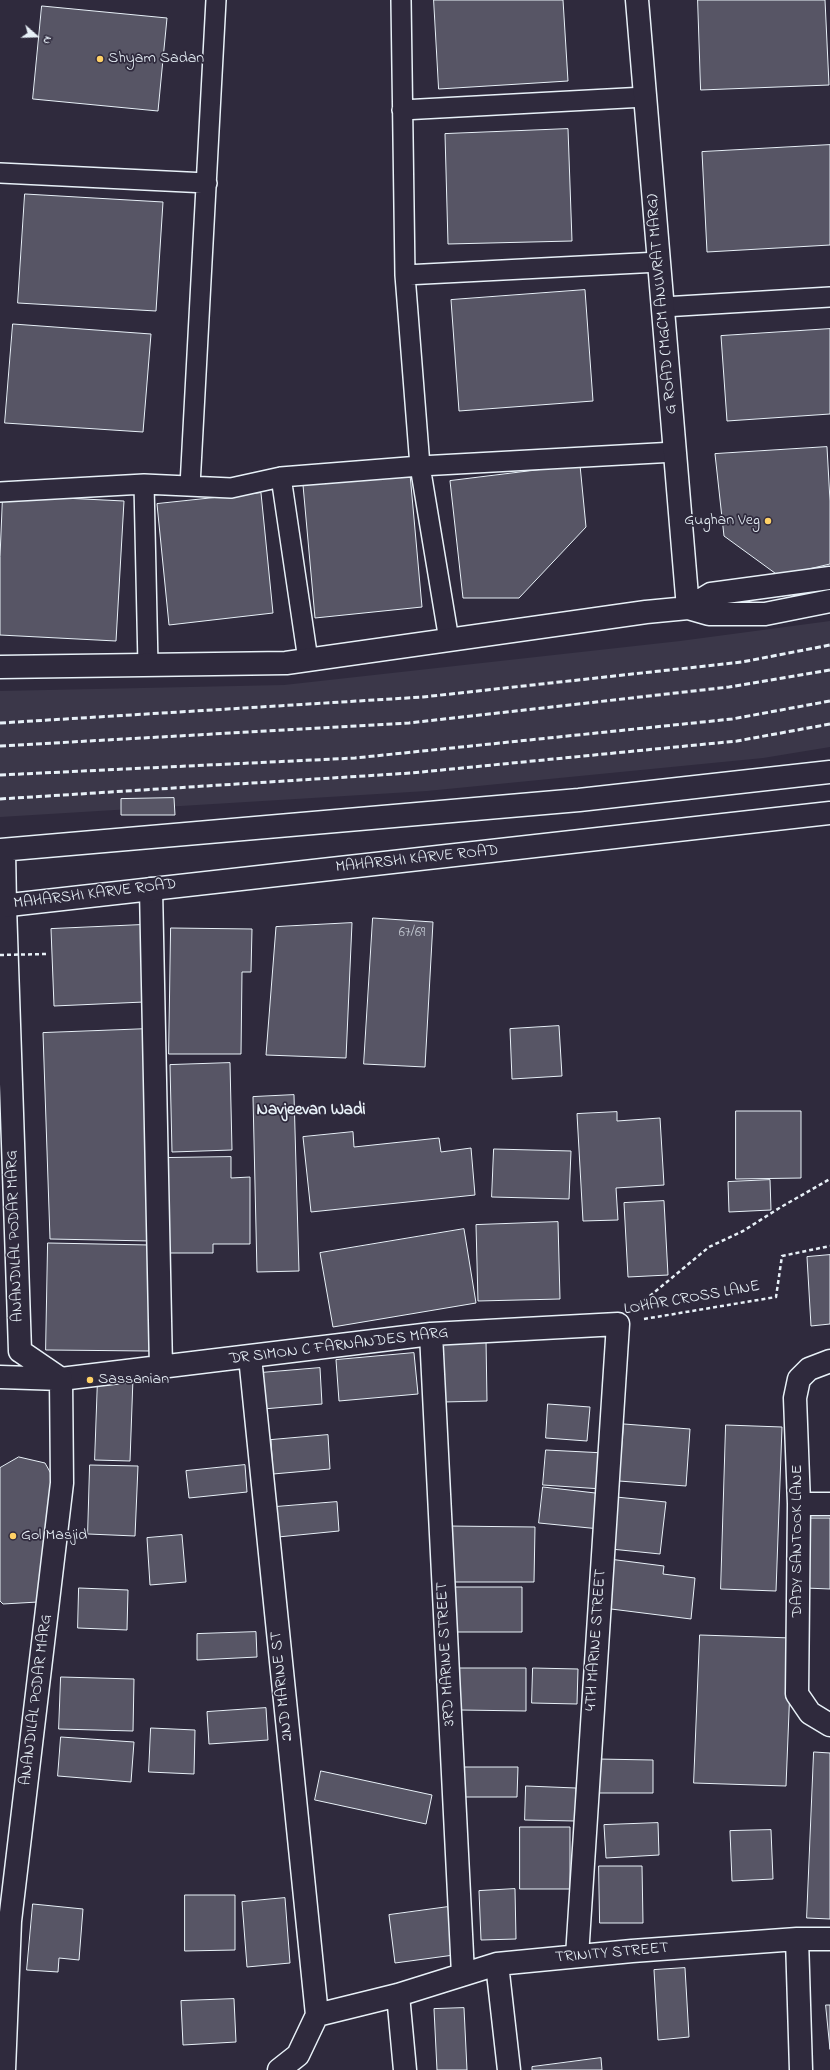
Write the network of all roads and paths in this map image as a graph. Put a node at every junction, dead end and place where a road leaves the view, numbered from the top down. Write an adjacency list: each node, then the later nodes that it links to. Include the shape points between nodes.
1 (216, 0): 7 (lane)
2 (401, 0): 5 (lane)
3 (637, 0): 4 (street, G ROAD (MGCM ANUVRAT MARG))
4 (645, 97): 5 (lane); 8 (street, G ROAD (MGCM ANUVRAT MARG))
5 (402, 110): 9 (lane)
6 (0, 173): 7 (lane)
7 (206, 182): 16 (lane)
8 (660, 262): 9 (lane); 11 (street, G ROAD (MGCM ANUVRAT MARG))
9 (405, 275): 13 (lane)
10 (830, 297): 11 (lane)
11 (663, 307): 12 (street, G ROAD (MGCM ANUVRAT MARG))
12 (675, 452): 13 (lane); 20 (street, G ROAD (MGCM ANUVRAT MARG))
13 (420, 466): 14 (lane); 21 (lane)
14 (282, 477): 16 (lane, via 230,488); 22 (lane)
15 (144, 484): 16 (lane); 17 (lane); 23 (lane)
16 (190, 486)
17 (0, 492)
18 (830, 578): 20 (street, via 711,594)
19 (830, 601): 20 (street, via 765,614 709,614)
20 (688, 608): 21 (street)
21 (450, 640): 22 (street)
22 (308, 660): 23 (street, via 286,663)
23 (148, 665): 24 (street)
24 (0, 667)
25 (830, 772): 27 (street, MAHARSHI KARVE ROAD, via 579,800)
26 (830, 813): 28 (street, MAHARSHI KARVE ROAD)
27 (2, 850): 29 (street, MAHARSHI KARVE ROAD)
28 (151, 889): 29 (street, MAHARSHI KARVE ROAD); 41 (street)
29 (2, 906): 32 (street, ANANDILAL PODAR MARG)
30 (48, 954): 31 (path, bridge)
31 (0, 955)
32 (7, 1149): 37 (street, ANANDILAL PODAR MARG)
33 (830, 1179): 35 (path, via 743,1231 709,1247)
34 (830, 1246): 35 (path, LOHAR CROSS LANE, via 782,1256 776,1297)
35 (618, 1324): 36 (street, DR SIMON C FARNANDES MARG); 49 (street, 4TH MARINE STREET)
36 (431, 1334): 38 (street, DR SIMON C FARNANDES MARG); 51 (street, 3RD MARINE STREET)
37 (20, 1351): 40 (street); 43 (street)
38 (250, 1357): 41 (street, DR SIMON C FARNANDES MARG); 53 (street, 2ND MARINE ST)
39 (830, 1361): 44 (street, DADY SANTOOK LANE, via 809,1369 799,1379 795,1398)
40 (0, 1366)
41 (161, 1368): 43 (street, DR SIMON C FARNANDES MARG)
42 (0, 1377): 43 (street, DR SIMON C FARNANDES MARG)
43 (61, 1379): 54 (street, ANANDILAL PODAR MARG, via 62,1483 10,1921)
44 (799, 1504): 45 (street); 46 (street, DADY SANTOOK LANE, via 797,1694 810,1713)
45 (830, 1504)
46 (830, 1726)
47 (797, 1939): 48 (street, TRINITY STREET); 49 (street, TRINITY STREET); 58 (street)
48 (830, 1939)
49 (577, 1956): 50 (street, TRINITY STREET)
50 (498, 1964): 51 (street, TRINITY STREET); 57 (street)
51 (463, 1974): 52 (street, TRINITY STREET)
52 (398, 1995): 53 (street, TRINITY STREET); 56 (street)
53 (316, 2016): 55 (street, via 298,2055)
54 (4, 2070)
55 (279, 2070)
56 (405, 2070)
57 (509, 2070)
58 (801, 2070)

